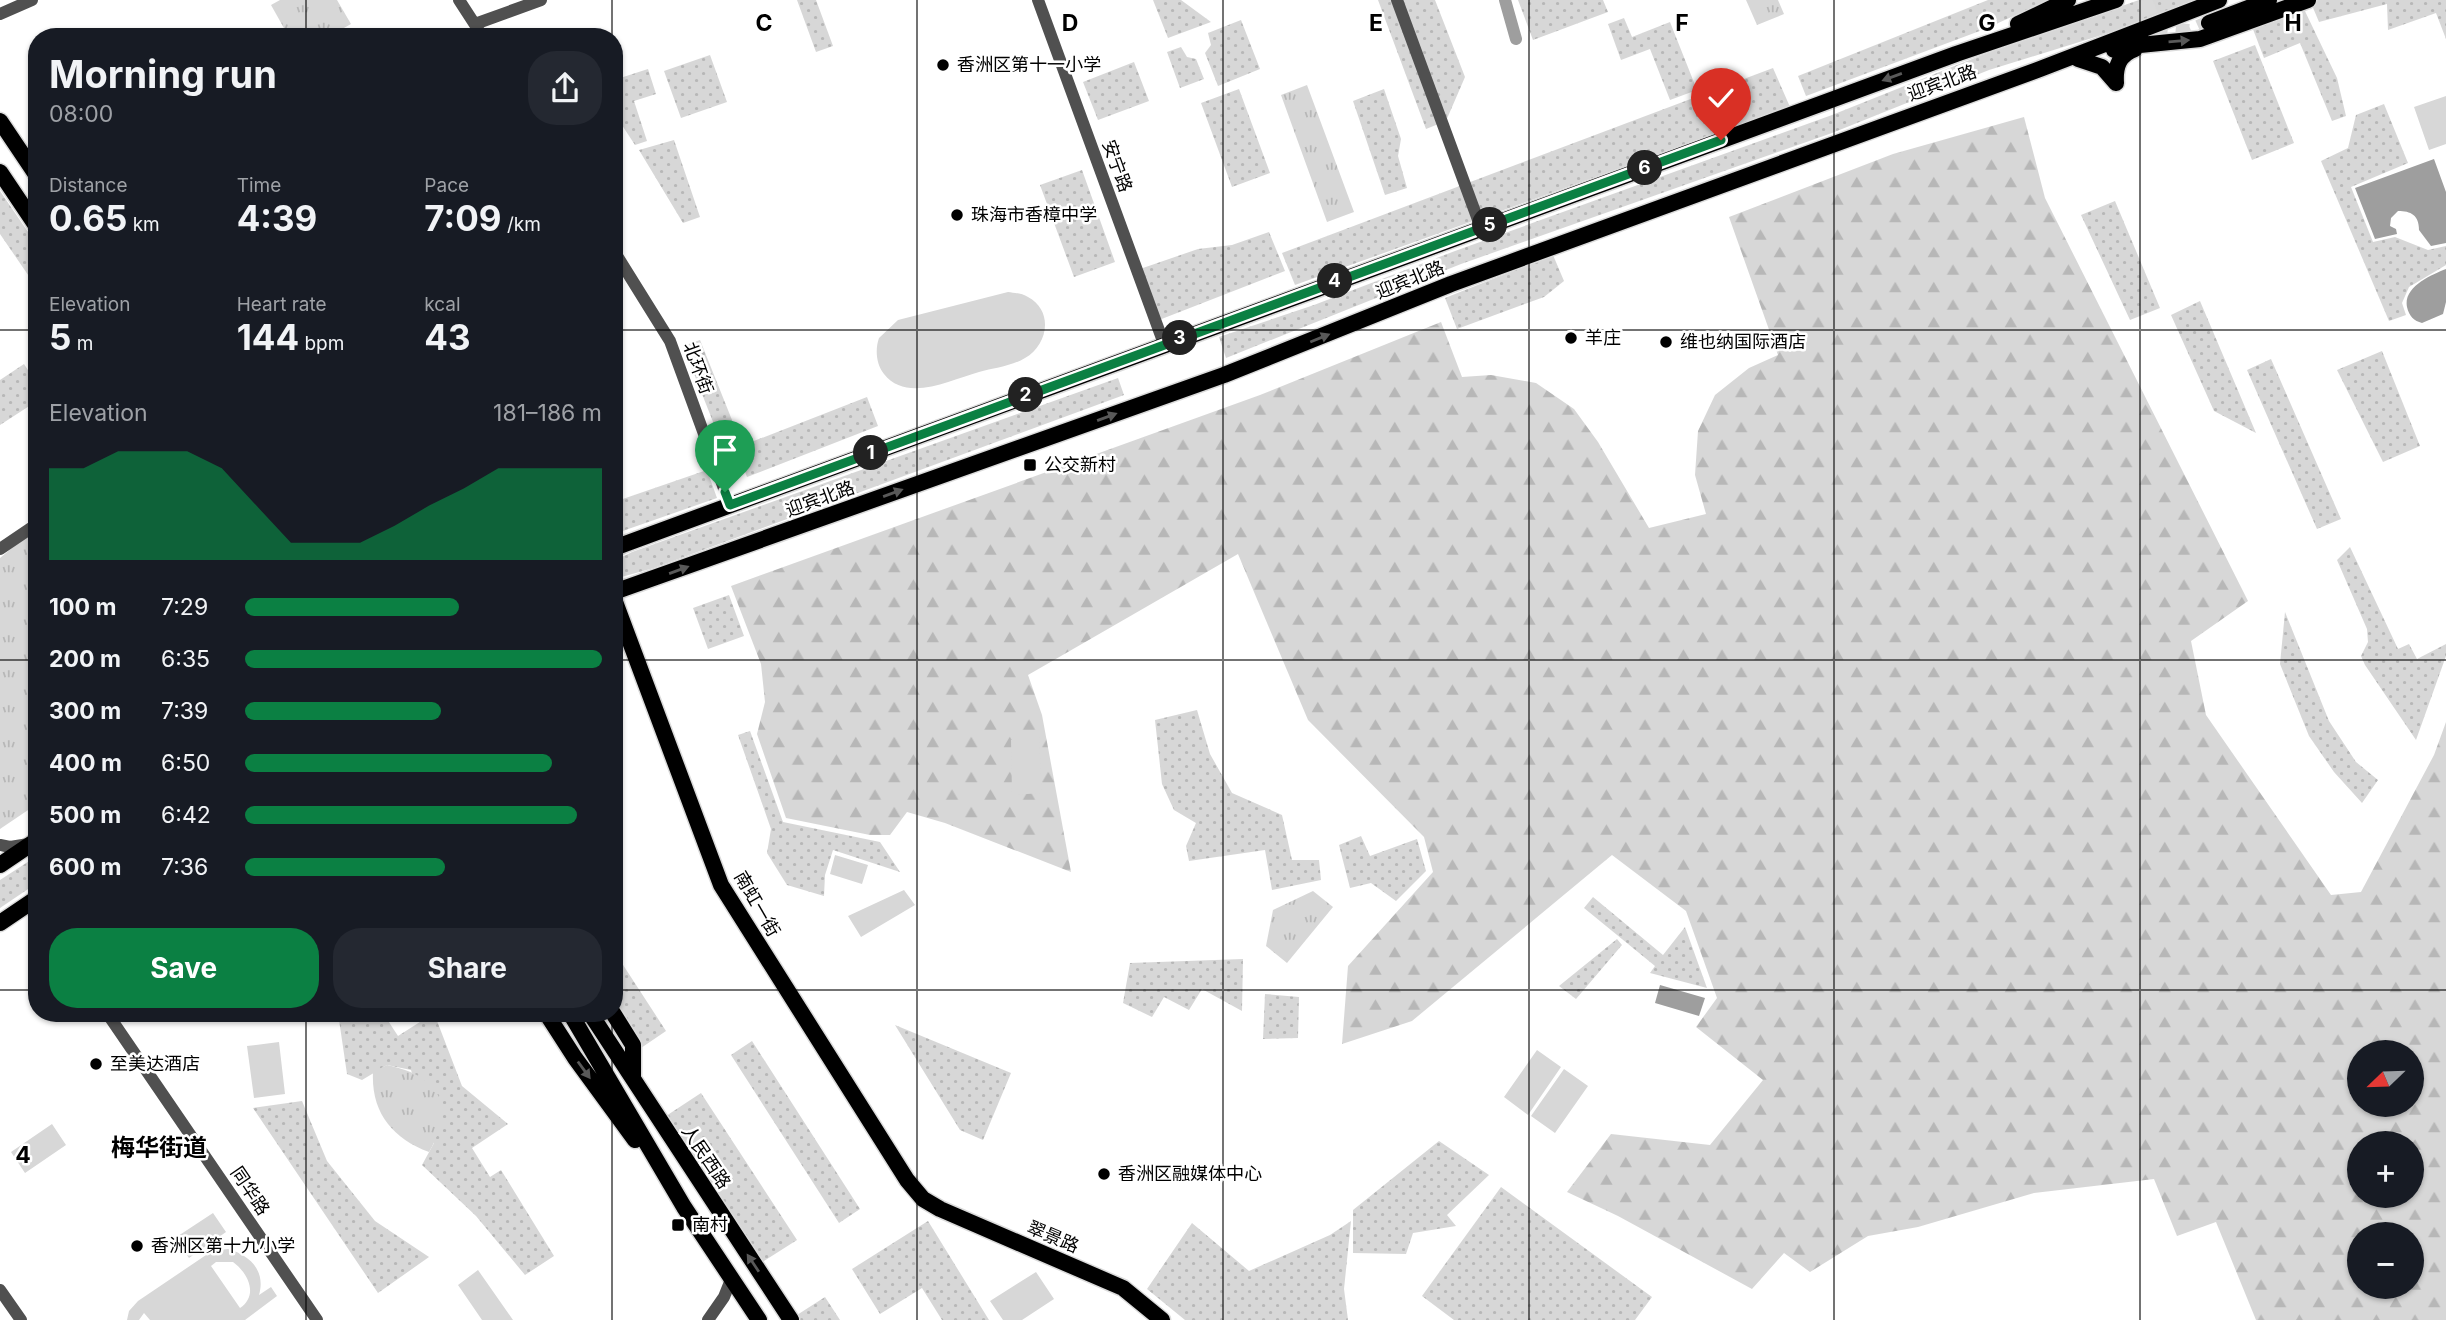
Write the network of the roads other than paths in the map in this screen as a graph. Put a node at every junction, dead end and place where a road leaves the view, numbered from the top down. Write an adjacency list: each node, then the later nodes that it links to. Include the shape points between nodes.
1 (32, 0): 11 (street)
2 (459, 0): 13 (street)
3 (541, 0): 13 (street)
4 (1038, 0): 25 (street, 安宁路)
5 (1397, 0): 23 (street)
6 (2068, 0): 16 (main road)
7 (2116, 0): 16 (main road, 迎宾北路)
8 (2220, 0): 18 (main road, 迎宾北路)
9 (2269, 0): 12 (main road)
10 (2308, 0): 15 (main road, one-way to 10, via 2200,39)
11 (0, 14)
12 (2209, 23)
13 (475, 24): 14 (street)
14 (477, 28)
15 (2151, 44): 17 (main road); 17 (main road, via 2122,57 2116,83 2102,67)
16 (1956, 54): 23 (main road, 迎宾北路, one-way to 23)
17 (2078, 59): 18 (main road)
18 (2040, 69): 30 (main road, 迎宾北路, one-way to 18, via 1224,375 1451,284)
19 (0, 121): 20 (main road)
20 (28, 163)
21 (0, 173): 22 (main road)
22 (28, 214)
23 (1481, 228): 25 (main road, 迎宾北路)
24 (623, 265): 26 (street, 北环街, via 670,341)
25 (1164, 344): 26 (main road, 迎宾北路)
26 (730, 505): 28 (main road, 迎宾北路)
27 (28, 530): 29 (street)
28 (623, 545)
29 (0, 549)
30 (623, 589)
31 (623, 623): 44 (main road, 南虹一街, via 721,885)
32 (28, 844): 33 (street)
33 (0, 845)
34 (28, 846): 35 (main road)
35 (0, 865)
36 (28, 907): 37 (main road)
37 (0, 923)
38 (113, 1022): 49 (street, 同华路)
39 (552, 1022): 45 (main road, one-way to 45)
40 (575, 1022): 45 (main road)
41 (596, 1022): 43 (main road, 人民西路)
42 (619, 1022): 43 (main road, via 633,1045)
43 (633, 1079): 52 (main road, 人民西路, one-way to 43)
44 (923, 1199): 53 (main road, 翠景路, via 1123,1288)
45 (684, 1207): 46 (main road)
46 (732, 1277): 50 (street); 51 (main road)
47 (0, 1290): 48 (street)
48 (20, 1320)
49 (317, 1320)
50 (708, 1320)
51 (759, 1320)
52 (791, 1320)
53 (1162, 1320)

